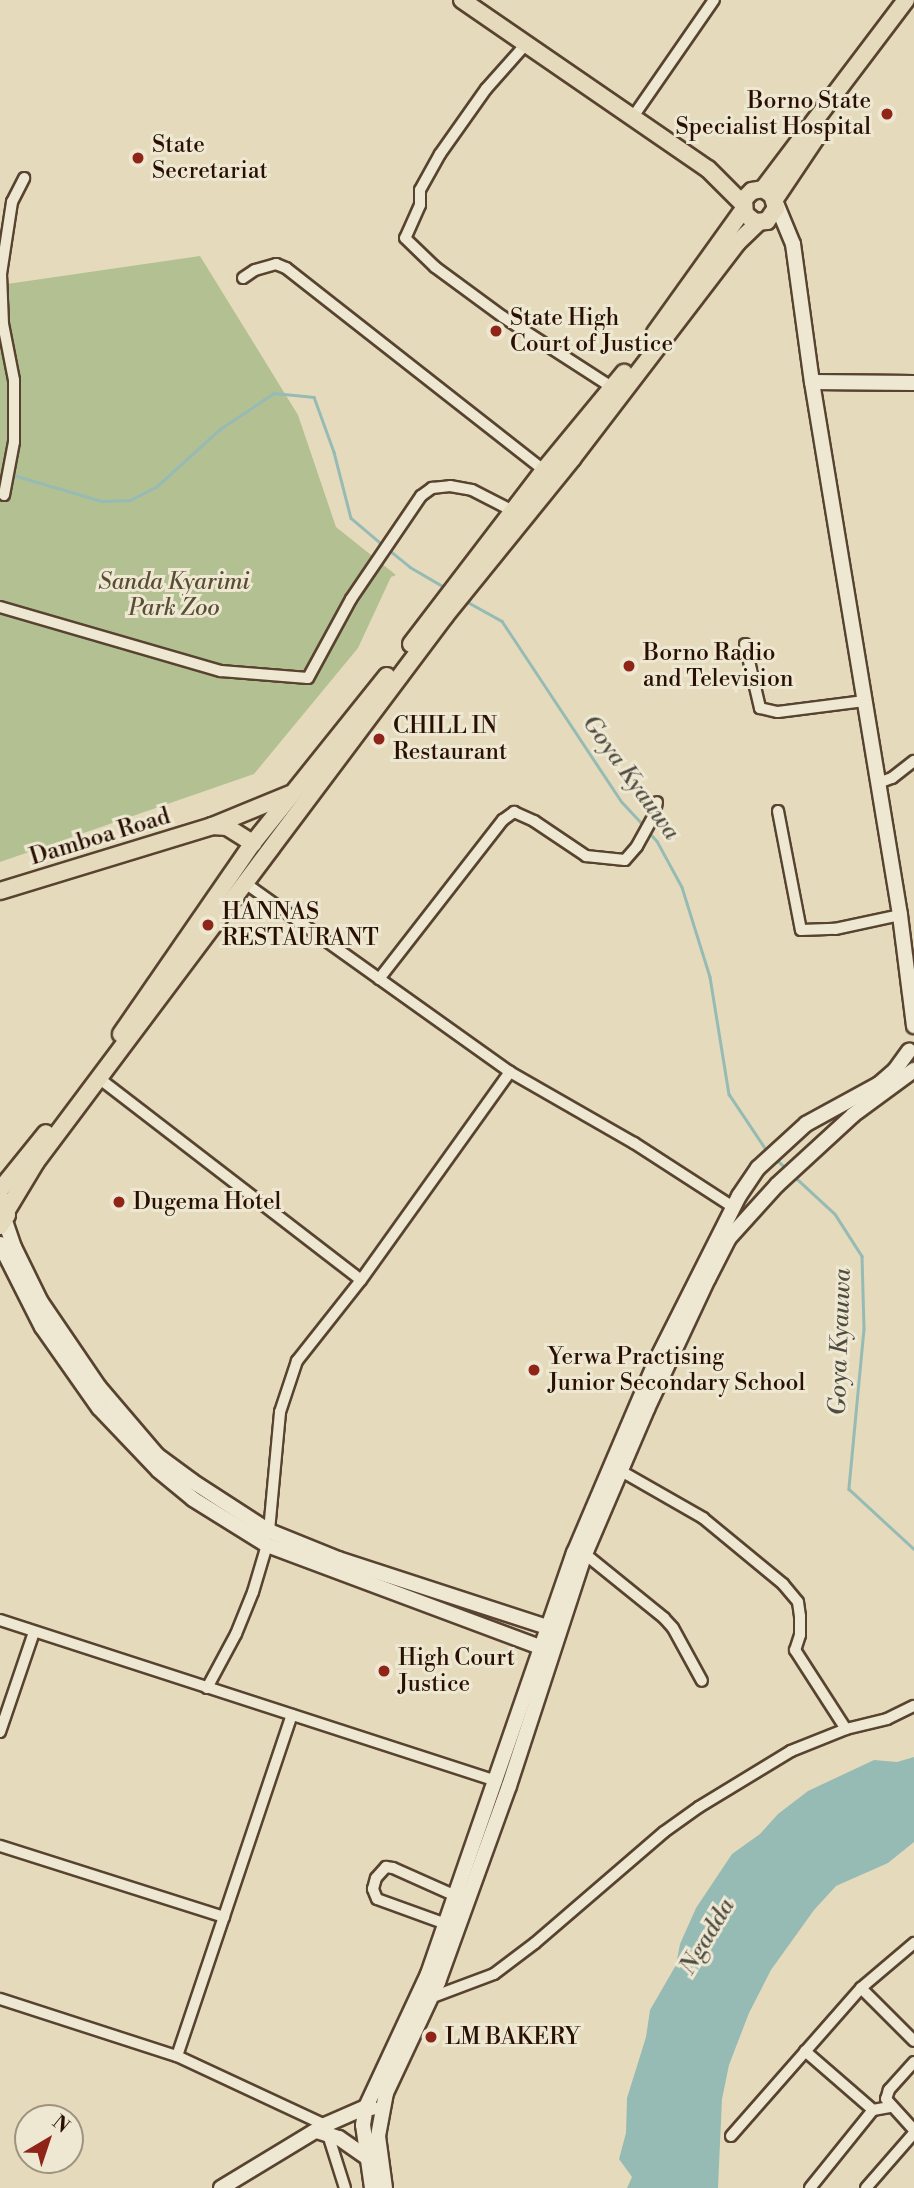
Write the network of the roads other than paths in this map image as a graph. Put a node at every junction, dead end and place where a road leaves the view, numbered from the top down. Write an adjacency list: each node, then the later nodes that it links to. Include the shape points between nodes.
1 (462, 0): 5 (main road)
2 (474, 0): 6 (main road)
3 (715, 0): 6 (street)
4 (904, 4): 8 (main road, via 817,136)
5 (526, 44): 9 (main road, via 708,169); 15 (street, via 486,89 440,154 420,190 420,205 405,238 435,267 503,317)
6 (637, 111): 8 (main road, via 715,166)
7 (24, 178): 17 (street, via 12,202 1,274 3,324 14,380 12,454)
8 (768, 195): 9 (main road, via 747,194); 10 (main road, via 774,213); 11 (main road)
9 (743, 207): 10 (main road, via 748,217); 15 (main road)
10 (763, 221): 11 (main road); 19 (main road, via 732,250 572,459)
11 (793, 244): 13 (main road)
12 (243, 278): 16 (street, via 276,264 286,268)
13 (812, 382): 14 (main road); 23 (main road)
14 (914, 383)
15 (613, 388): 16 (main road)
16 (544, 470): 18 (main road)
17 (5, 492)
18 (513, 511): 19 (main road); 20 (street, via 472,490 450,486 432,488 421,496 351,599 308,678 221,671)
19 (494, 545): 21 (main road)
20 (0, 607)
21 (440, 613): 26 (main road); 31 (main road)
22 (745, 644): 23 (street, via 760,708 778,712)
23 (864, 701): 25 (main road)
24 (914, 761): 25 (street)
25 (878, 783): 33 (main road)
26 (290, 794): 29 (main road, Damboa Road); 30 (main road)
27 (656, 807): 34 (street, via 625,860 586,856 514,812 503,820)
28 (778, 811): 33 (street, via 801,930 835,929)
29 (212, 826): 30 (main road, via 228,827); 32 (main road, Damboa Road)
30 (253, 843): 40 (main road, via 109,1051)
31 (245, 883): 34 (street); 39 (main road)
32 (0, 891)
33 (900, 915): 35 (main road)
34 (379, 979): 38 (street)
35 (912, 984): 36 (main road)
36 (914, 1026)
37 (913, 1057): 42 (main road, via 879,1084 799,1129 758,1168); 46 (main road, via 777,1185 730,1238)
38 (510, 1072): 42 (street); 45 (street)
39 (100, 1079): 43 (main road, via 36,1162); 45 (street)
40 (7, 1169): 41 (main road)
41 (0, 1190)
42 (733, 1207): 50 (main road, via 655,1363 574,1553)
43 (3, 1214): 47 (main road, via 41,1302 99,1387 157,1455)
44 (0, 1244): 47 (main road, via 42,1327 99,1408 158,1470 194,1499)
45 (362, 1280): 47 (street, via 310,1342 287,1387 280,1412)
46 (621, 1471): 48 (main road); 57 (street, via 703,1518 783,1584 797,1602 800,1615 795,1650)
47 (268, 1538): 50 (main road); 52 (main road); 54 (street, via 240,1624)
48 (585, 1554): 50 (main road); 53 (street, via 664,1618)
49 (0, 1620): 51 (street)
50 (553, 1629): 52 (main road)
51 (34, 1632): 54 (street); 58 (street)
52 (547, 1650): 59 (main road); 67 (main road, via 509,1786)
53 (702, 1681)
54 (207, 1688): 56 (street)
55 (914, 1706): 57 (street, via 887,1719)
56 (292, 1714): 59 (street); 62 (street)
57 (846, 1729): 67 (street, via 791,1751 699,1807 494,1974)
58 (0, 1732)
59 (496, 1781): 61 (main road)
60 (0, 1846): 62 (street)
61 (456, 1896): 63 (main road); 63 (street, via 393,1868 386,1867 376,1878 373,1889 377,1899)
62 (224, 1917): 71 (street)
63 (446, 1924): 74 (main road)
64 (912, 1945): 65 (street); 66 (street)
65 (914, 1961)
66 (861, 1988): 69 (street); 70 (street)
67 (430, 1998): 74 (main road)
68 (0, 2000): 71 (street)
69 (914, 2041)
70 (805, 2051): 75 (street); 78 (street)
71 (177, 2056): 76 (street)
72 (914, 2062): 73 (street, via 889,2090 886,2099)
73 (890, 2107): 75 (street); 77 (street)
74 (374, 2108): 76 (main road); 79 (main road, via 363,2125); 83 (main road)
75 (873, 2110): 84 (street)
76 (323, 2130): 79 (main road); 80 (main road); 81 (street)
77 (914, 2131): 85 (street)
78 (731, 2136)
79 (368, 2158): 82 (main road)
80 (221, 2188)
81 (345, 2188)
82 (372, 2188)
83 (385, 2188)
84 (810, 2188)
85 (866, 2188)

